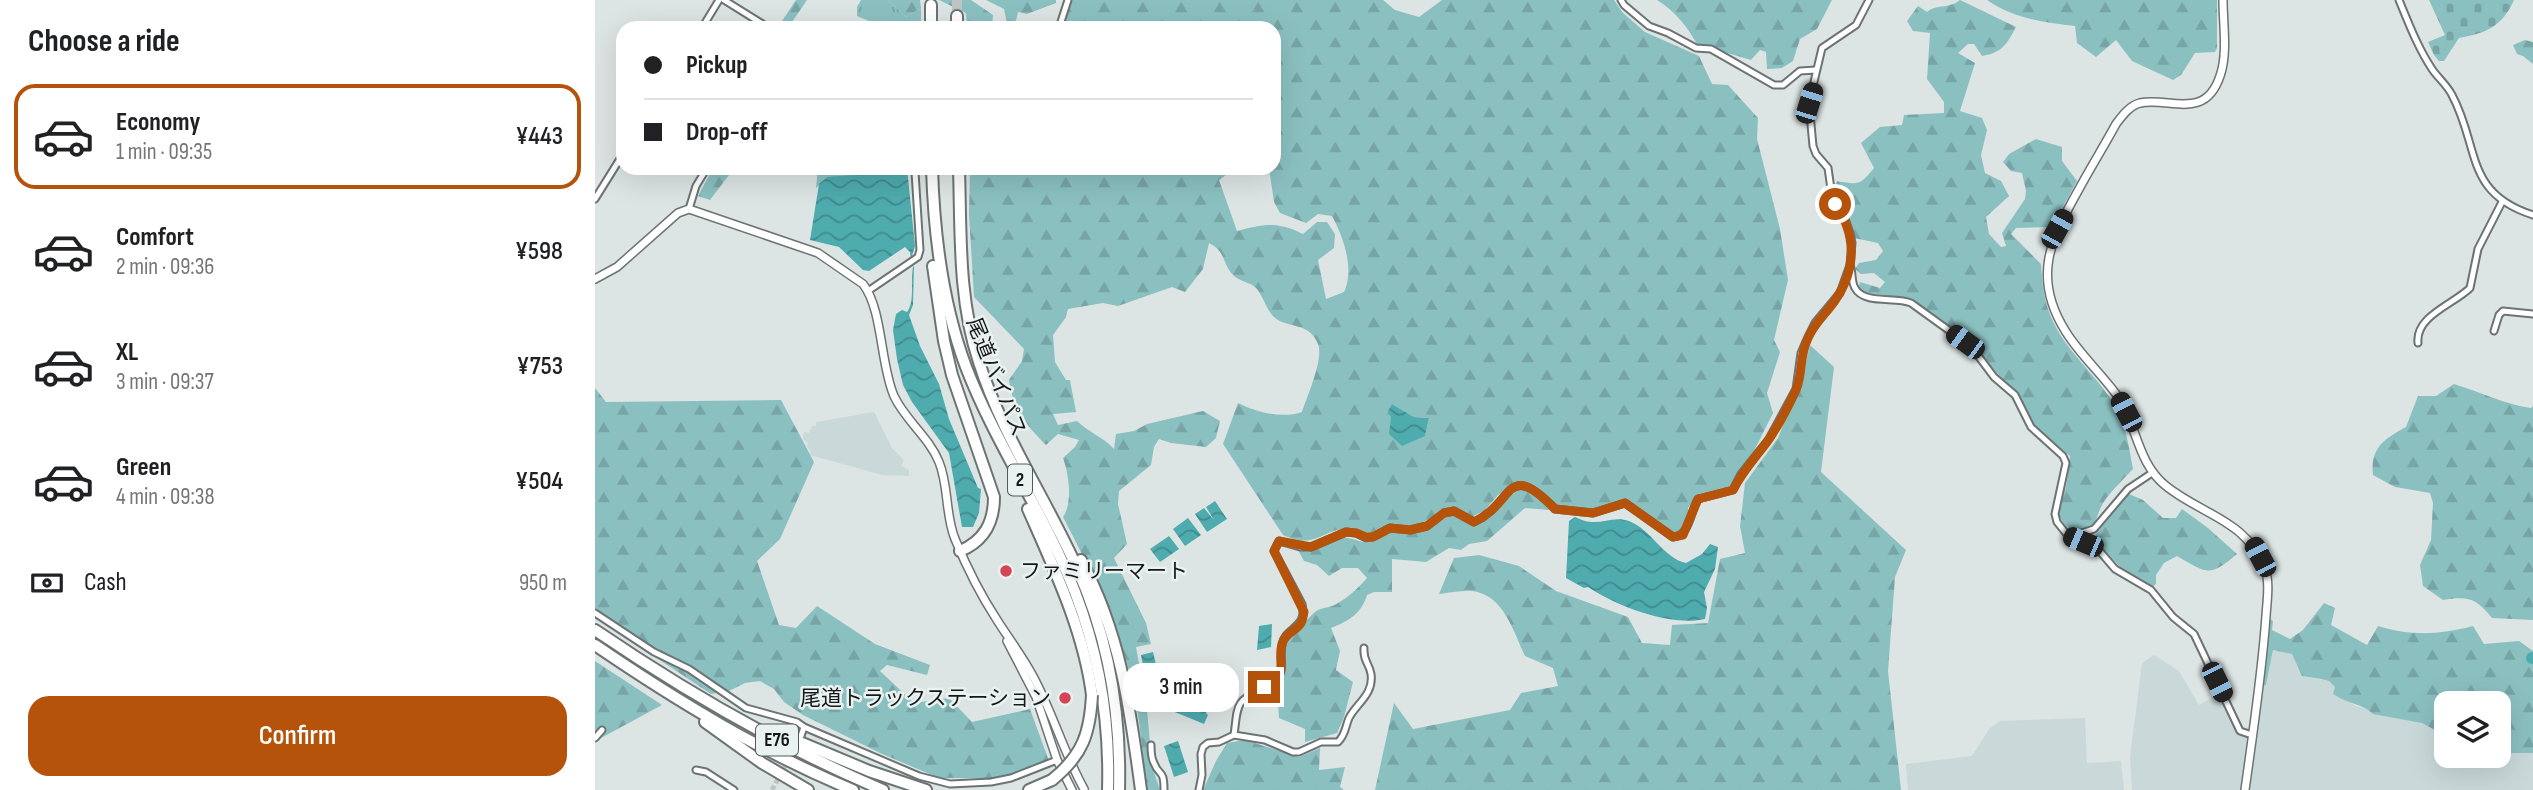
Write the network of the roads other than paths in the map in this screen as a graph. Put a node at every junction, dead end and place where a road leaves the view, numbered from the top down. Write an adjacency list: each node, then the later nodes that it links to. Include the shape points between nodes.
1 (722, 0): 9 (street); 10 (street)
2 (1068, 0): 13 (street)
3 (1621, 0): 14 (street, via 1649,26 1696,48 1711,49 1774,85 1783,85 1800,71)
4 (1869, 0): 14 (street, via 1856,25 1822,48)
5 (2224, 0): 33 (street, via 2223,59 2216,85 2205,98 2190,104 2140,103 2125,112 2057,229 2049,252 2050,301 2081,352 2119,398)
6 (2399, 0): 22 (street, via 2416,40 2452,96 2488,187)
7 (930, 5): 11 (highway)
8 (957, 16): 12 (highway)
9 (707, 21)
10 (757, 21)
11 (931, 21)
12 (957, 21)
13 (1061, 21)
14 (1816, 70): 25 (street, via 1809,103 1813,146 1828,168 1832,196 1850,233)
15 (616, 165): 21 (street)
16 (703, 175): 23 (street)
17 (915, 175): 27 (street, via 918,257)
18 (933, 175): 28 (highway, 尾道バイパス / 2, via 937,244)
19 (933, 175): 35 (highway, via 933,263 944,341 994,497 984,534)
20 (960, 175): 32 (highway, 尾道バイパス / 2, via 966,313 979,365)
21 (595, 199)
22 (2502, 202): 24 (street); 31 (street, via 2478,249 2470,288 2421,326)
23 (689, 209): 26 (street, via 678,213 617,267); 27 (street, via 818,253)
24 (2533, 215)
25 (1850, 265): 34 (street, via 1859,292 1870,298 1911,303 1965,342 2015,395 2031,427 2066,463 2055,514); 45 (street, via 1840,293 1808,337 1796,389 1769,439 1733,490 1698,499 1683,535 1673,537 1625,503 1593,513 1555,509 1538,491 1518,485 1474,522 1454,511 1427,526 1390,528 1373,537 1346,532 1311,547 1279,541 1274,551 1304,612 1301,623 1282,644 1281,671 1274,684 1243,698 1238,706)
26 (595, 279)
27 (869, 291): 35 (street, via 888,380 939,463)
28 (948, 306): 58 (highway, bridge, via 968,387 1056,572 1090,679 1090,721 1083,743 1052,780); 60 (highway, 尾道バイパス / 2, via 976,390 1059,555 1086,621 1105,699)
29 (2533, 313): 30 (street, via 2504,311)
30 (2494, 331)
31 (2419, 343)
32 (1018, 452): 61 (highway, 尾道バイパス / 2, via 1076,565 1105,645 1119,731); 62 (highway, via 1101,603 1124,674)
33 (2151, 473): 34 (street, via 2128,489 2095,529); 46 (street, via 2246,537 2265,570 2265,634)
34 (2069, 537): 46 (street, via 2097,548 2115,569 2151,590 2194,634 2239,731)
35 (960, 551): 37 (street)
36 (595, 612): 43 (street, via 746,708)
37 (998, 621): 50 (street, via 1036,697); 52 (street, via 1033,676)
38 (595, 630): 41 (highway, E76)
39 (595, 645): 42 (highway, E76)
40 (1364, 648): 45 (street, via 1363,658 1371,674 1367,696 1349,717 1338,742 1321,742 1293,752 1265,740)
41 (676, 683): 56 (highway, E76, via 819,762); 57 (highway, via 771,730)
42 (669, 694): 54 (highway, via 730,741); 55 (highway, E76, via 752,742)
43 (804, 727): 47 (street); 50 (street, via 919,776 950,784 992,782)
44 (602, 730): 48 (street)
45 (1234, 735): 64 (street, via 1203,747)
46 (2252, 735): 65 (street)
47 (801, 736)
48 (595, 738)
49 (1151, 745): 63 (street)
50 (1057, 760): 59 (street)
51 (696, 770): 53 (street)
52 (1084, 789)
53 (734, 790)
54 (808, 790)
55 (853, 790)
56 (883, 790)
57 (926, 790)
58 (1029, 790)
59 (1072, 790)
60 (1108, 790)
61 (1119, 790)
62 (1140, 790)
63 (1164, 790)
64 (1199, 790)
65 (2245, 790)

